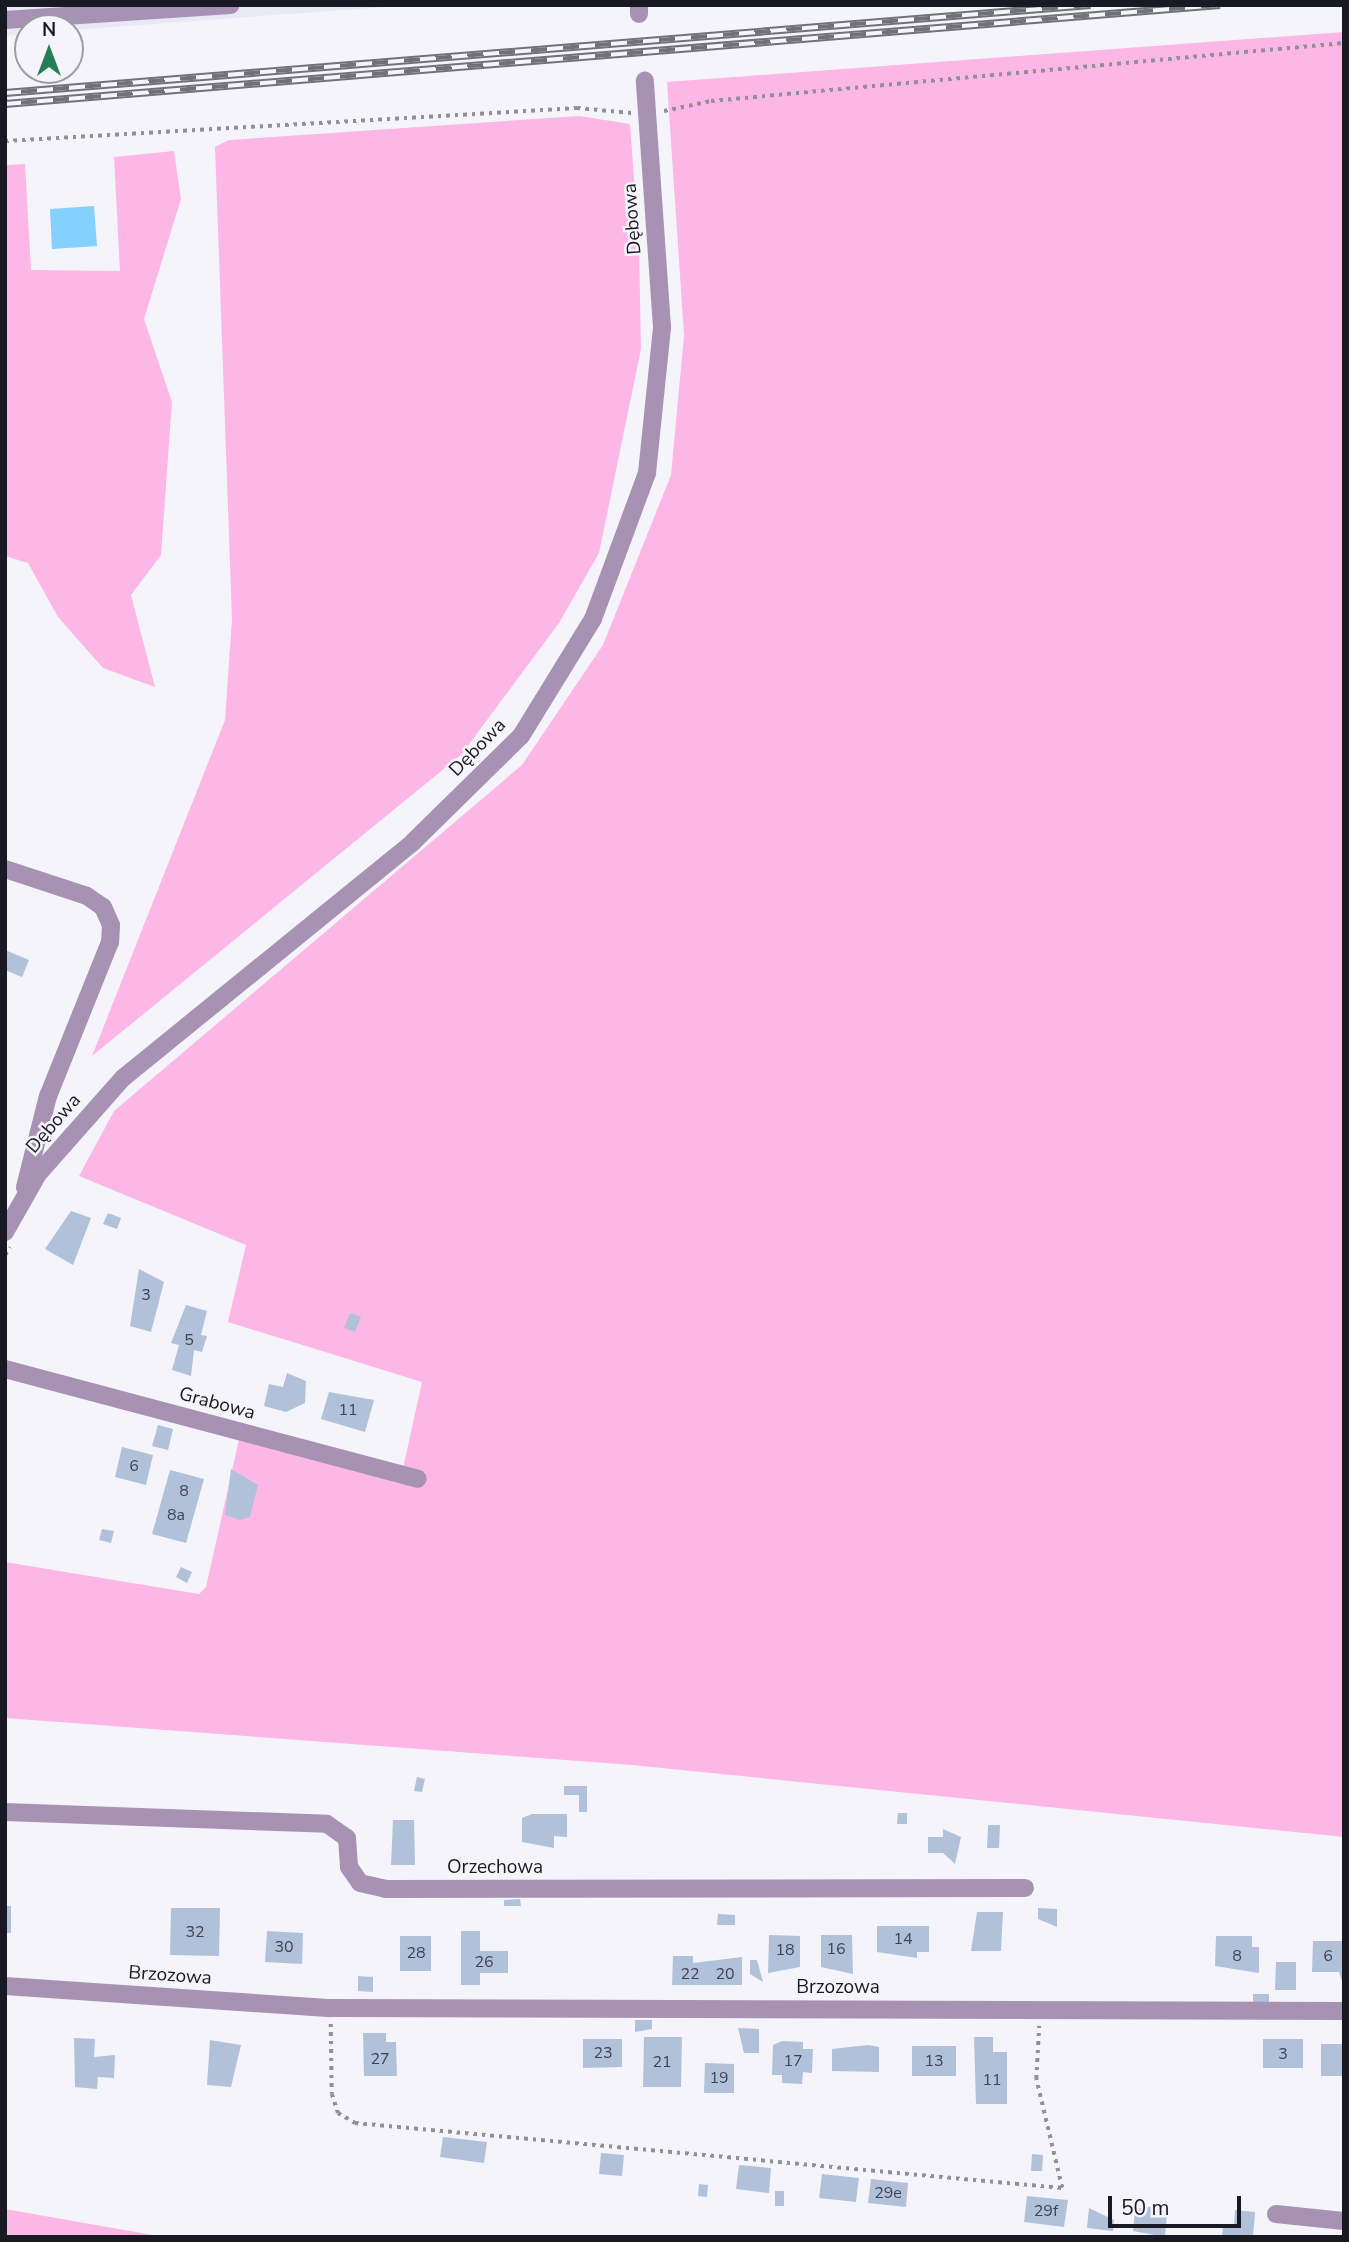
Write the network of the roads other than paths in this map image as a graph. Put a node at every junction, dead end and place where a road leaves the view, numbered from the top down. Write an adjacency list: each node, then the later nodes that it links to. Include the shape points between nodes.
1 (231, 5): 2 (street)
2 (66, 11): 3 (street)
3 (5, 20)
4 (645, 81): 6 (street, Dębowa, via 662,327 646,473 593,619 521,736 414,842 123,1078 38,1174)
5 (5, 869): 6 (street, via 87,896 103,907 111,925 110,942 48,1096)
6 (20, 1207): 7 (street, Dębowa)
7 (5, 1232)
8 (5, 1369): 9 (street, Grabowa)
9 (418, 1479)
10 (5, 1812): 11 (street, Orzechowa, via 327,1824 347,1838 349,1867 360,1883 386,1889)
11 (1025, 1888)
12 (5, 1986): 13 (street, Brzozowa, via 331,2008)
13 (1344, 2011)
14 (1276, 2214): 15 (street)
15 (1344, 2221)

